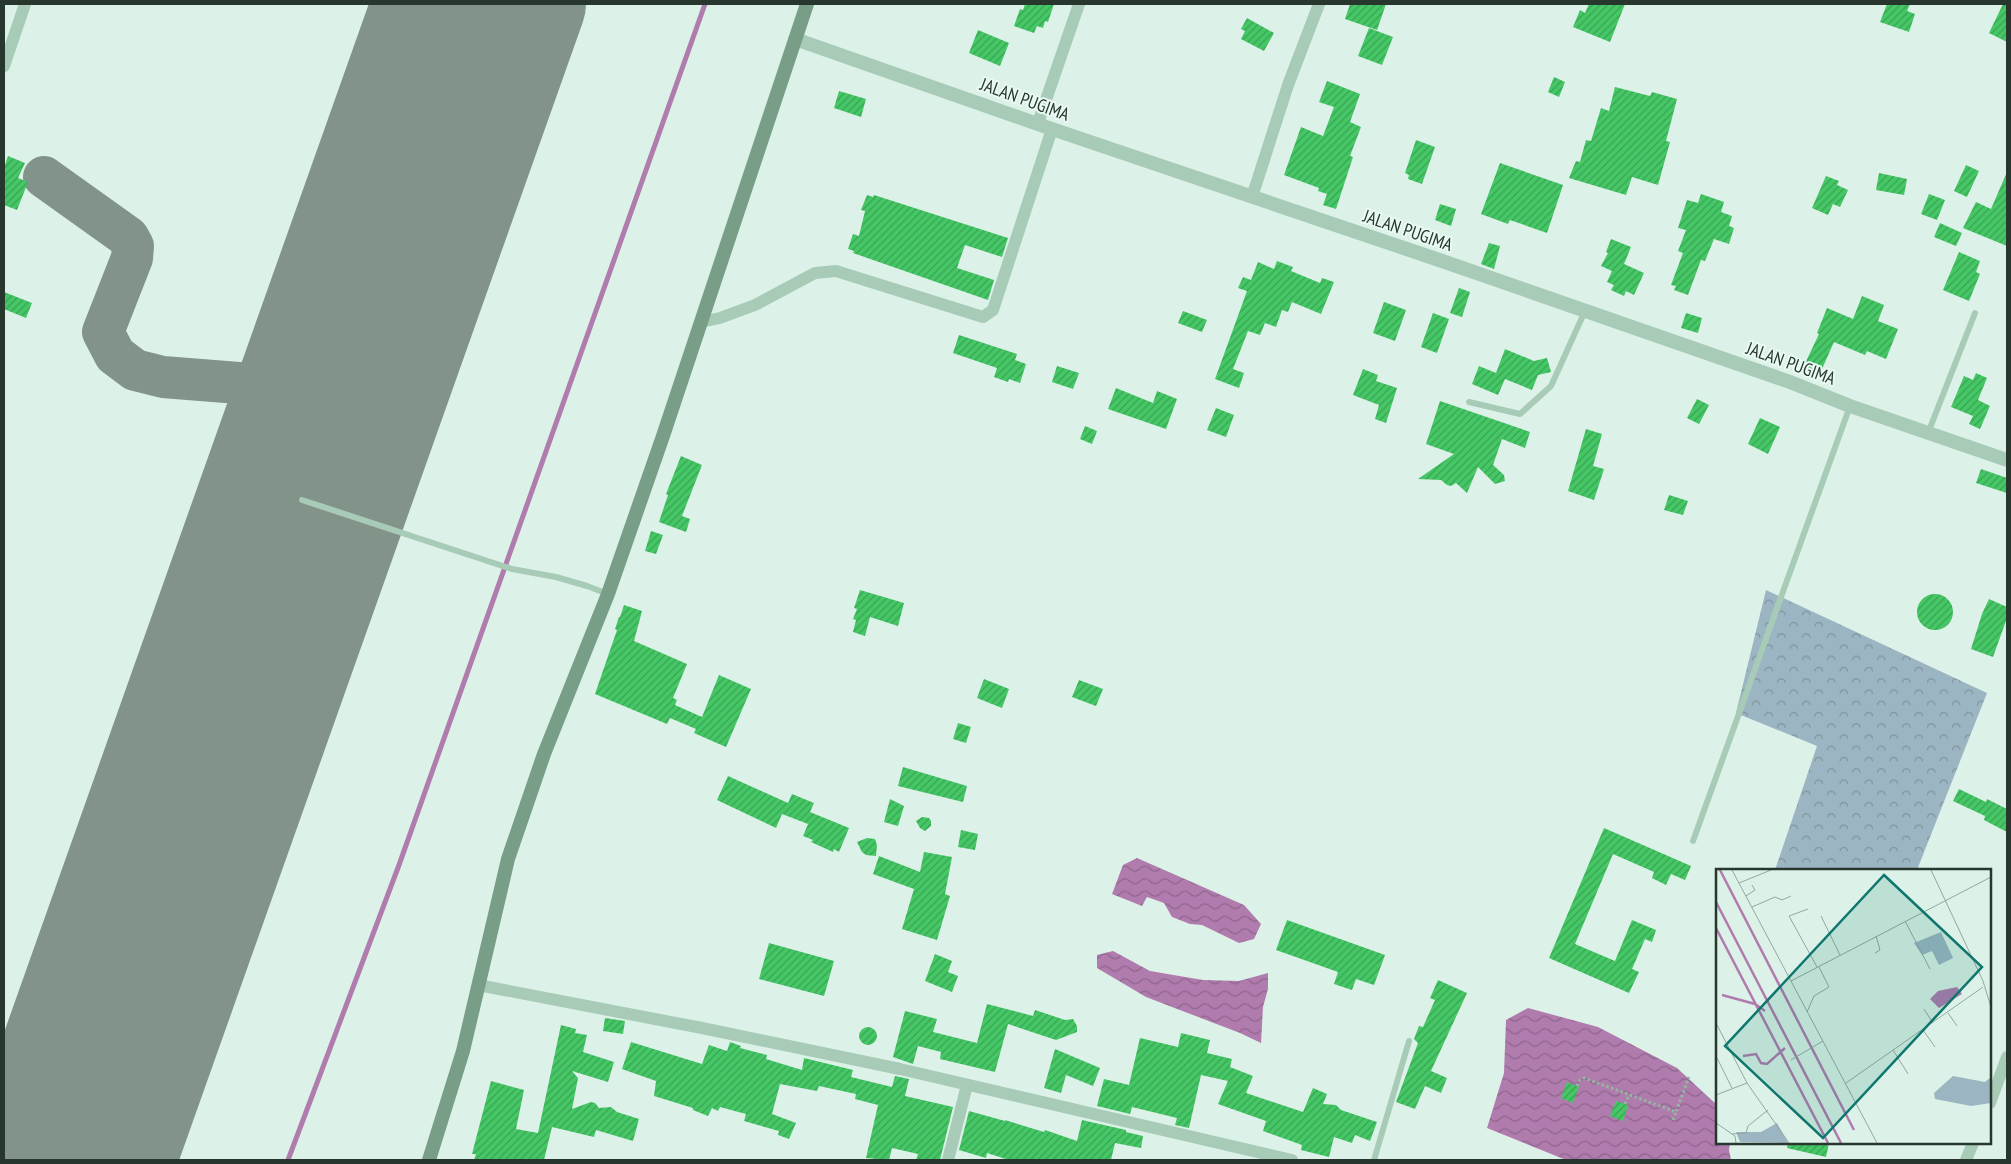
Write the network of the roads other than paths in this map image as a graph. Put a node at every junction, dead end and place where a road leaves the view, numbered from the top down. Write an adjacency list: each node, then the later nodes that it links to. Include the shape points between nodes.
1 (25, 4): 6 (street)
2 (807, 4): 5 (main road)
3 (1080, 4): 7 (street)
4 (1319, 4): 9 (street, via 1288,85)
5 (795, 39): 7 (street, JALAN PUGIMA); 12 (main road)
6 (4, 66)
7 (1038, 123): 8 (street, JALAN PUGIMA)
8 (1052, 129): 9 (street, JALAN PUGIMA); 12 (street, via 993,310 983,317 836,271 815,273 755,305)
9 (1252, 197): 10 (street, JALAN PUGIMA)
10 (1585, 311): 13 (lane, via 1551,386 1520,414); 14 (street, JALAN PUGIMA)
11 (1975, 313): 15 (lane)
12 (701, 322): 18 (main road)
13 (1469, 402)
14 (1850, 406): 15 (street, JALAN PUGIMA); 19 (lane)
15 (1928, 432): 16 (street, JALAN PUGIMA)
16 (2007, 460)
17 (302, 500): 18 (lane, via 512,569 564,579)
18 (608, 594): 20 (main road, via 544,754 508,859)
19 (1693, 841)
20 (478, 985): 23 (street, via 702,1028); 27 (main road, via 463,1050)
21 (1409, 1042): 30 (lane)
22 (2007, 1057): 24 (street)
23 (966, 1085): 26 (street); 28 (street)
24 (1991, 1100)
25 (1973, 1144): 31 (street)
26 (1266, 1157): 29 (street)
27 (429, 1160)
28 (948, 1160)
29 (1292, 1160)
30 (1374, 1160)
31 (1966, 1160)

